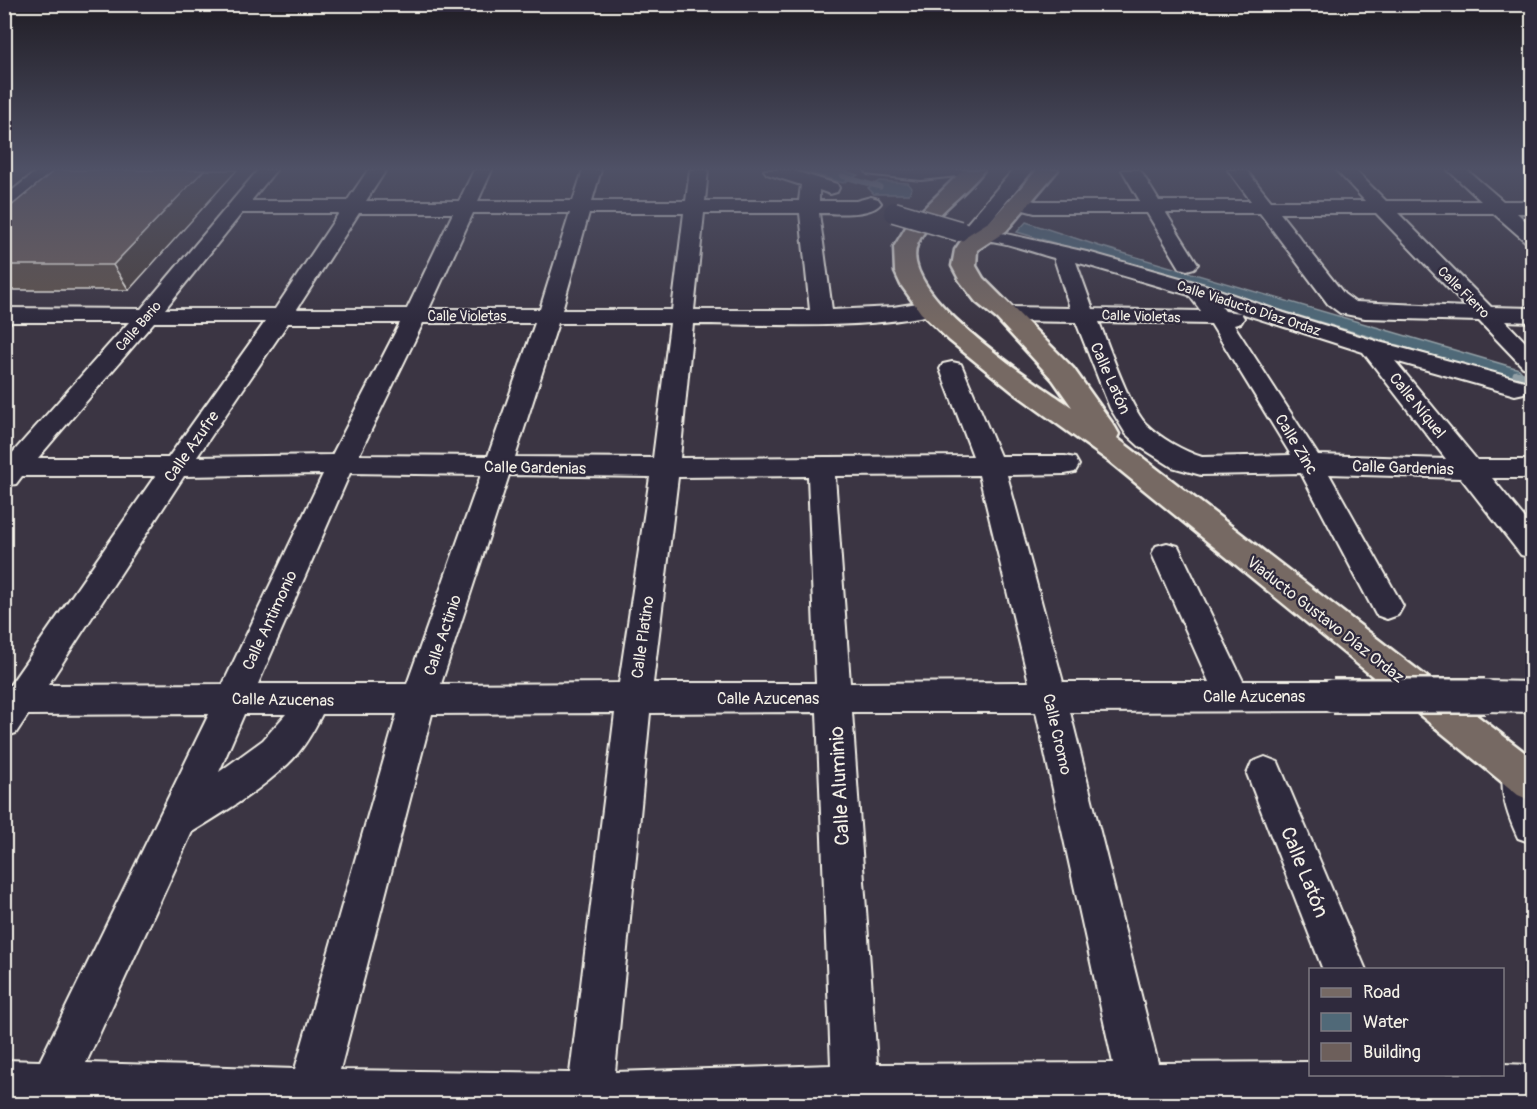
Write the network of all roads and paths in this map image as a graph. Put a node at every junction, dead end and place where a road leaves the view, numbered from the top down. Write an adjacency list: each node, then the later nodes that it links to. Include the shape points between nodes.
1 (223, 222): 26 (street, Calle Bario)
2 (342, 222): 22 (street, Calle Azufre)
3 (459, 222): 27 (street, Calle Antimonio)
4 (576, 222): 28 (street, Calle Actinio)
5 (694, 222): 29 (street, Calle Platino)
6 (811, 222): 31 (street)
7 (923, 222): 20 (main road, Viaducto Gustavo Díaz Ordaz, via 905,247 907,272)
8 (929, 222): 15 (street, Calle Viaducto Díaz Ordaz, bridge)
9 (979, 222): 15 (street)
10 (1002, 222): 15 (main road, Viaducto Gustavo Díaz Ordaz)
11 (1161, 222): 18 (street)
12 (1278, 222): 24 (street, via 1336,299 1348,308)
13 (1394, 222): 24 (street, Calle Fierro)
14 (1516, 222): 16 (street)
15 (970, 233): 17 (street, Calle Viaducto Díaz Ordaz, via 1006,238); 21 (main road, Viaducto Gustavo Díaz Ordaz, via 964,266 985,297)
16 (1533, 237)
17 (1063, 254): 19 (street, Calle Viaducto Díaz Ordaz); 23 (street, Calle Latón)
18 (1187, 264)
19 (1197, 290): 32 (street, Calle Viaducto Díaz Ordaz); 33 (street, Calle Zinc)
20 (930, 308): 31 (street, Calle Violetas); 38 (main road, Viaducto Gustavo Díaz Ordaz, via 1023,386)
21 (1005, 314): 23 (street, Calle Violetas); 38 (main road, Viaducto Gustavo Díaz Ordaz, via 1062,374)
22 (282, 315): 26 (street, Calle Violetas); 27 (street, Calle Violetas); 44 (street, Calle Azufre)
23 (1084, 315): 33 (street, Calle Violetas); 43 (street, Calle Latón, via 1135,428 1164,452)
24 (1485, 315): 25 (street); 35 (street, Calle Fierro)
25 (1533, 315)
26 (147, 316): 30 (street, Calle Violetas); 50 (street, Calle Bario)
27 (416, 316): 28 (street, Calle Violetas); 39 (street, Calle Antimonio)
28 (549, 316): 29 (street, Calle Violetas); 42 (street, Calle Actinio)
29 (684, 316): 31 (street, Calle Violetas); 47 (street, Calle Platino)
30 (6, 317)
31 (822, 317)
32 (1276, 318): 33 (street, Calle Violetas); 34 (street, Calle Viaducto Díaz Ordaz)
33 (1219, 319): 40 (street, Calle Zinc)
34 (1371, 347): 37 (street, Calle Viaducto Díaz Ordaz); 48 (street, Calle Níquel)
35 (1528, 358)
36 (952, 369): 46 (street, Calle Cromo)
37 (1515, 387)
38 (1120, 455): 64 (main road, Viaducto Gustavo Díaz Ordaz)
39 (341, 464): 42 (street, Calle Gardenias); 44 (street, Calle Gardenias); 57 (street, Calle Antimonio)
40 (1310, 464): 43 (street, Calle Gardenias); 48 (street, Calle Gardenias); 53 (street, Calle Zinc)
41 (1065, 465): 46 (street, Calle Gardenias)
42 (500, 466): 47 (street, Calle Gardenias); 58 (street, Calle Actinio)
43 (1201, 466)
44 (176, 467): 50 (street, Calle Gardenias); 62 (street, Calle Azufre)
45 (821, 467): 46 (street, Calle Gardenias); 47 (street, Calle Gardenias); 60 (street, Calle Aluminio)
46 (991, 467): 54 (street, Calle Cromo)
47 (665, 468): 59 (street, Calle Platino)
48 (1470, 469): 49 (street, Calle Gardenias); 51 (street, Calle Níquel)
49 (1533, 469)
50 (8, 471)
51 (1533, 547)
52 (1167, 554): 55 (street)
53 (1387, 606)
54 (1049, 696): 55 (street, Calle Azucenas); 60 (street, Calle Azucenas); 73 (street, Calle Cromo)
55 (1233, 696): 56 (street, Calle Azucenas, bridge)
56 (1533, 697)
57 (233, 698): 61 (street, Calle Azucenas); 62 (street, Calle Azucenas); 65 (street, Calle Antimonio)
58 (419, 698): 59 (street, Calle Azucenas); 61 (street, Calle Azucenas); 74 (street, Calle Actinio)
59 (634, 698): 60 (street, Calle Azucenas); 75 (street, Calle Platino)
60 (834, 698): 72 (street, Calle Aluminio)
61 (312, 700): 65 (street, via 298,726 276,752)
62 (9, 707)
63 (1265, 774): 67 (street, Calle Latón)
64 (1526, 777): 66 (street, via 1526,814)
65 (179, 819): 71 (street, Calle Antimonio)
66 (1533, 825)
67 (1345, 968)
68 (4, 1083): 71 (street)
69 (1393, 1088): 70 (street); 73 (street)
70 (1533, 1088)
71 (47, 1095): 74 (street)
72 (855, 1096): 73 (street); 75 (street)
73 (1143, 1096)
74 (310, 1099): 75 (street)
75 (589, 1100)

